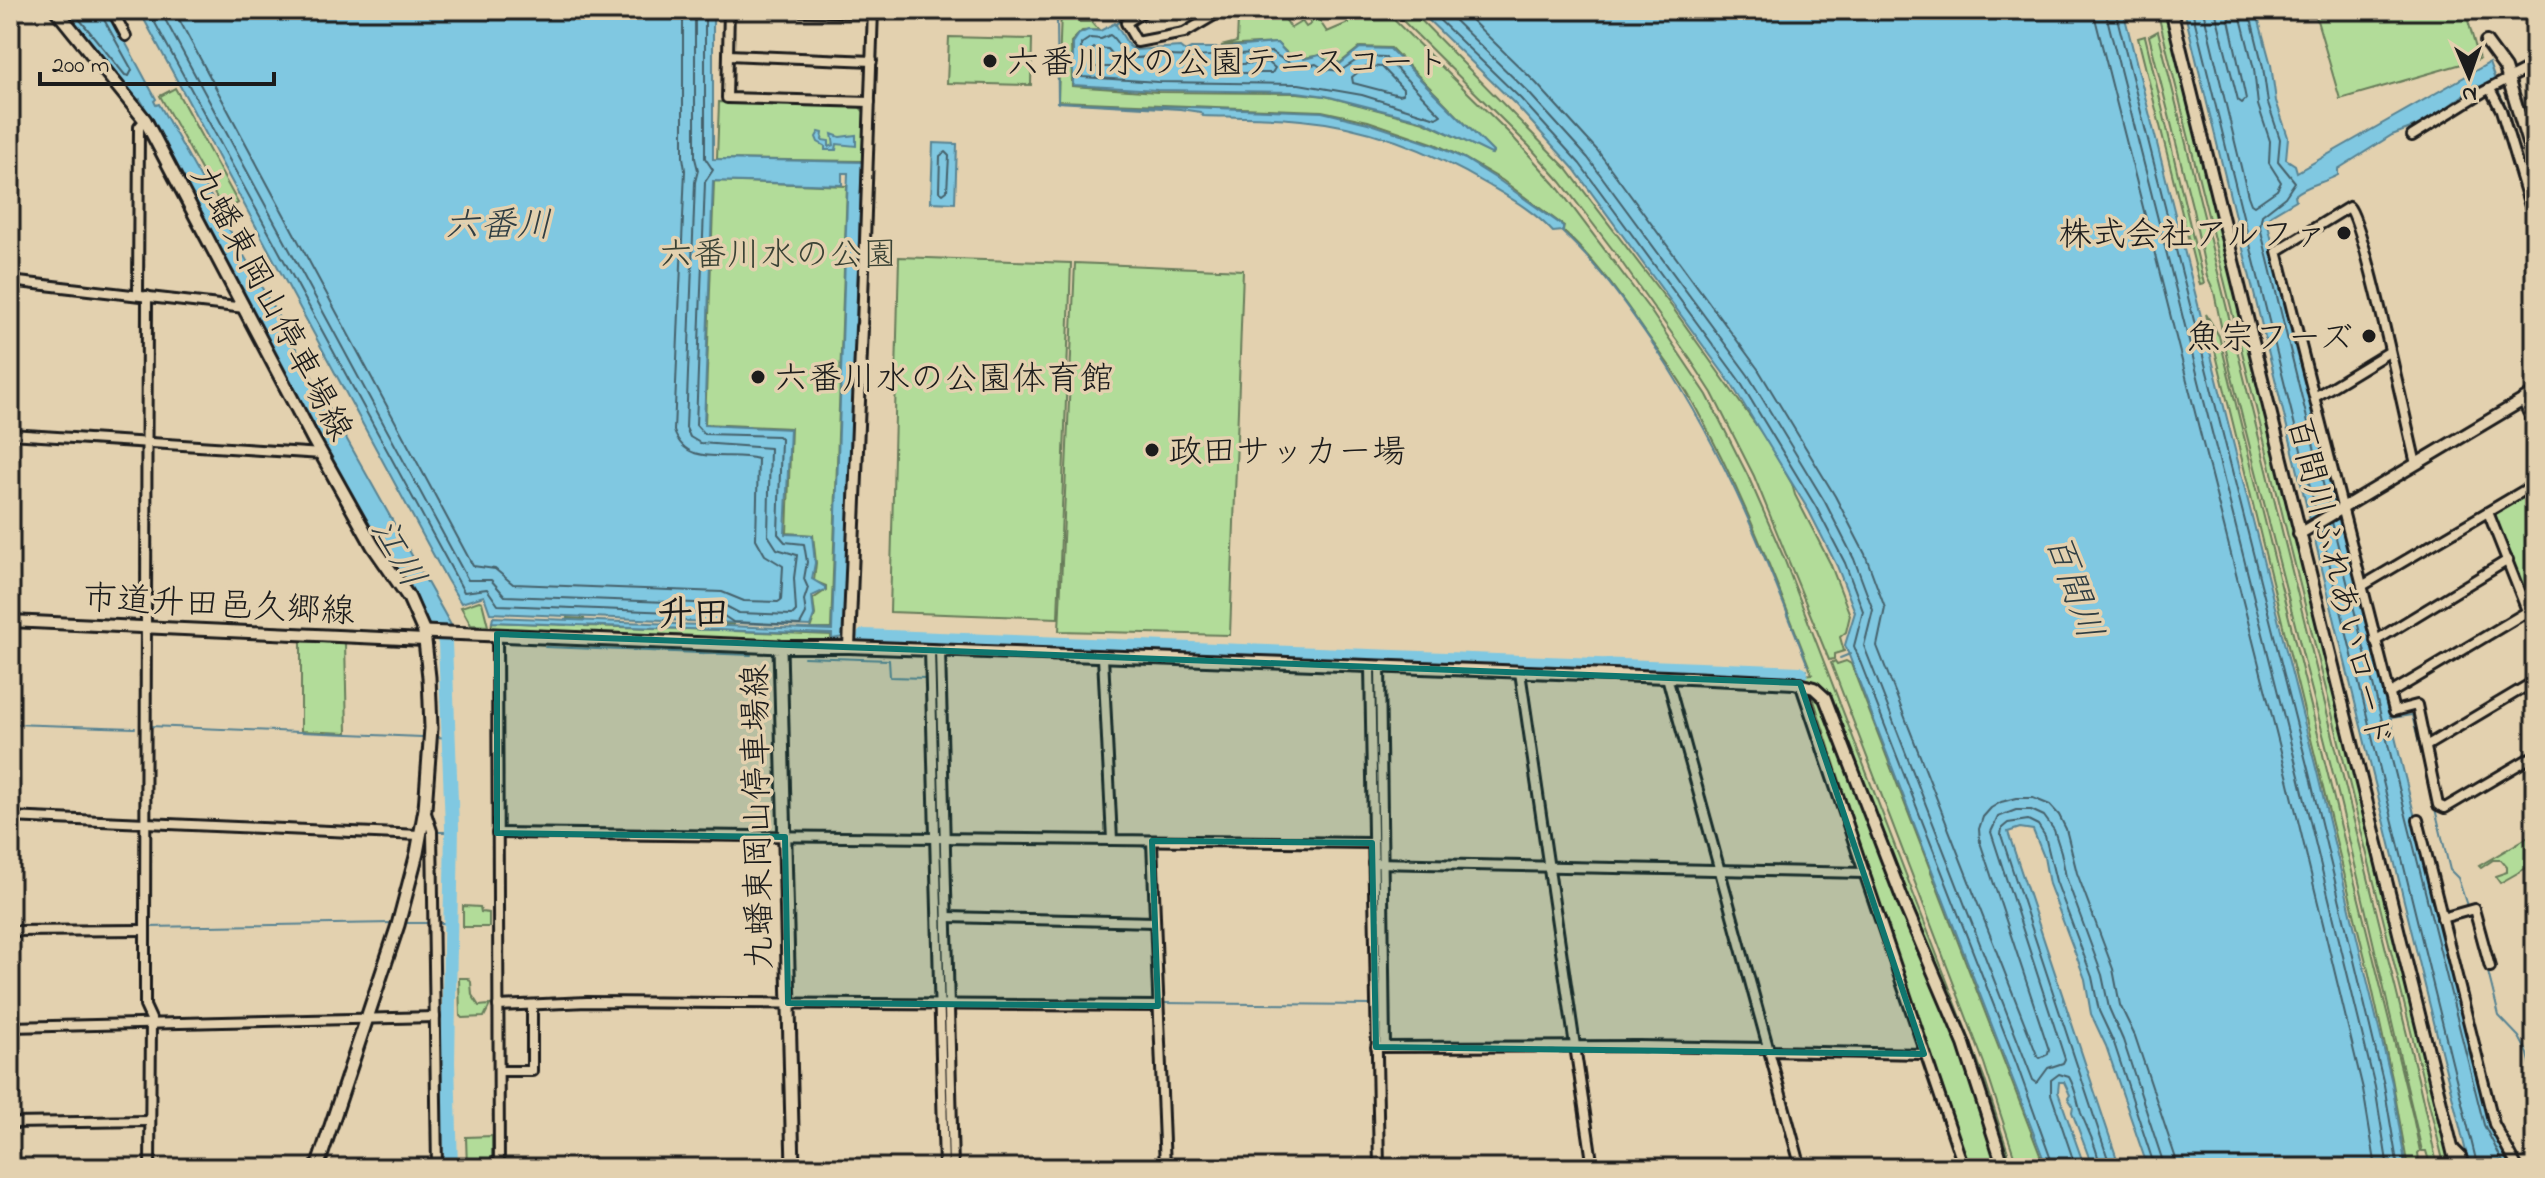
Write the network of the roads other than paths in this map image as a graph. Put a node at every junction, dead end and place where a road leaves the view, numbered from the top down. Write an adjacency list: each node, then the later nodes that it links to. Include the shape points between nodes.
1 (56, 10): 17 (main road, 九蟠東岡山停車場線)
2 (112, 10): 9 (street)
3 (729, 10): 11 (street)
4 (764, 10): 8 (street)
5 (1146, 10): 6 (street, via 1126,23 1137,42 1184,33)
6 (1223, 10)
7 (2171, 10): 37 (street, 百間川ふれあいロード)
8 (873, 12): 12 (street)
9 (126, 36)
10 (2486, 42): 14 (street)
11 (728, 55): 12 (street); 16 (street, via 727,98)
12 (872, 61): 16 (street)
13 (2535, 65): 14 (street)
14 (2509, 79): 15 (street); 19 (street)
15 (2494, 87): 18 (street); 20 (street)
16 (870, 102): 24 (street)
17 (145, 120): 22 (street, via 139,127); 23 (main road, 九蟠東岡山停車場線)
18 (2412, 136)
19 (2535, 166)
20 (2535, 223)
21 (10, 281): 22 (street)
22 (142, 296): 23 (street); 31 (street)
23 (245, 308): 32 (main road, 九蟠東岡山停車場線)
24 (862, 327): 48 (street)
25 (2389, 352): 27 (street); 27 (street, via 2355,212 2349,207 2277,251); 33 (street)
26 (2535, 393): 28 (street)
27 (2315, 397): 35 (street)
28 (2523, 401): 29 (street); 33 (street)
29 (2535, 427)
30 (10, 434): 31 (street)
31 (143, 444): 32 (street); 42 (street)
32 (322, 454): 45 (main road, 九蟠東岡山停車場線)
33 (2416, 464): 35 (street)
34 (2535, 484): 36 (street)
35 (2339, 508): 37 (street); 39 (street)
36 (2488, 512): 38 (street); 39 (street)
37 (2299, 534): 96 (street, 百間川ふれあいロード)
38 (2508, 560): 40 (street); 46 (street)
39 (2362, 586): 46 (street)
40 (2532, 609): 43 (street); 56 (street)
41 (10, 621): 42 (street, 市道升田邑久郷線)
42 (142, 628): 45 (street, 市道升田邑久郷線); 62 (street)
43 (2535, 631)
44 (497, 634): 45 (main road, 九蟠東岡山停車場線); 47 (main road, 九蟠東岡山停車場線); 63 (street)
45 (427, 635): 59 (main road, 九蟠東岡山停車場線, via 431,728)
46 (2375, 641): 56 (street)
47 (780, 647): 48 (street); 65 (main road, 九蟠東岡山停車場線)
48 (849, 647): 49 (street)
49 (935, 650): 50 (street); 66 (street)
50 (1103, 657): 51 (street); 67 (street)
51 (1375, 666): 52 (street); 69 (street); 70 (street)
52 (1520, 672): 53 (street); 71 (street)
53 (1667, 677): 55 (street); 72 (street)
54 (2535, 681): 57 (street)
55 (1800, 683): 73 (street); 109 (street, via 1825,698 1964,1044)
56 (2389, 694): 57 (street, via 2394,711 2417,705)
57 (2426, 746): 58 (street, via 2438,805 2445,808)
58 (2535, 755)
59 (425, 809): 64 (main road, 九蟠東岡山停車場線); 85 (street, via 432,831)
60 (10, 817): 62 (street)
61 (2418, 820): 75 (street)
62 (142, 822): 64 (street); 77 (street)
63 (497, 833): 65 (street); 83 (street)
64 (420, 835): 86 (main road, 九蟠東岡山停車場線, via 405,903)
65 (785, 837): 66 (street); 80 (main road, 九蟠東岡山停車場線)
66 (940, 838): 67 (street); 74 (street); 81 (street)
67 (1109, 840): 68 (street)
68 (1152, 842): 69 (street); 76 (street)
69 (1372, 843): 70 (street)
70 (1378, 862): 71 (street); 89 (street)
71 (1547, 868): 72 (street); 91 (street)
72 (1721, 870): 73 (street); 90 (street)
73 (1865, 873): 92 (street)
74 (947, 917): 76 (street); 81 (street)
75 (2442, 918): 79 (street, via 2474,909); 112 (street, via 2494,1124)
76 (1152, 922): 84 (street)
77 (143, 929): 78 (street); 87 (street)
78 (10, 931)
79 (2490, 967)
80 (788, 1003): 81 (street); 82 (street); 101 (main road, 九蟠東岡山停車場線)
81 (944, 1004): 84 (street); 102 (street); 103 (street)
82 (532, 1005): 83 (street); 93 (street, via 532,1071)
83 (498, 1006): 93 (street)
84 (1155, 1006): 104 (street)
85 (435, 1017): 86 (street); 99 (street)
86 (367, 1019): 87 (street); 98 (main road, 九蟠東岡山停車場線)
87 (148, 1024): 88 (street); 94 (street)
88 (10, 1027)
89 (1381, 1046): 91 (street); 105 (street)
90 (1769, 1048): 91 (street); 92 (street); 107 (street)
91 (1575, 1050): 106 (street)
92 (1924, 1054): 108 (street)
93 (499, 1071): 100 (street)
94 (148, 1121): 95 (street); 97 (street)
95 (10, 1123)
96 (2452, 1147): 110 (street, 百間川ふれあいロード); 111 (street)
97 (150, 1168)
98 (317, 1168)
99 (437, 1168)
100 (499, 1168)
101 (790, 1168)
102 (944, 1168)
103 (953, 1168)
104 (1165, 1168)
105 (1379, 1168)
106 (1593, 1168)
107 (1801, 1168)
108 (1964, 1168)
109 (2004, 1168)
110 (2457, 1168)
111 (2464, 1168)
112 (2518, 1168)

